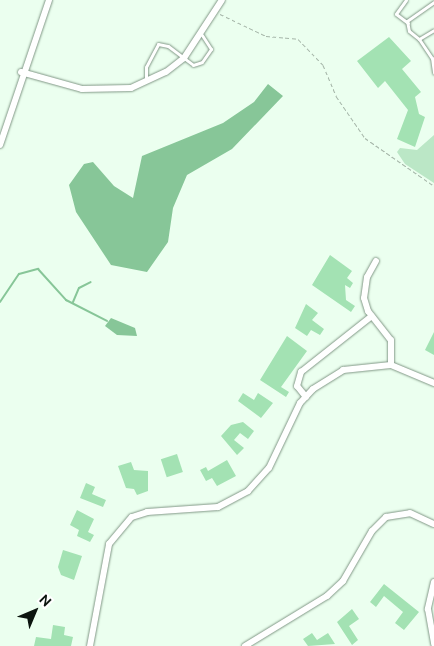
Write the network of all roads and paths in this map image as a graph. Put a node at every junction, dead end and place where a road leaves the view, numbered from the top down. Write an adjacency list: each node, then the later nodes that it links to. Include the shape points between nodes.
1 (49, 0): 12 (street)
2 (222, 0): 8 (street)
3 (406, 0): 6 (lane, via 396,14)
4 (434, 2): 6 (lane, via 419,9)
5 (219, 14): 16 (path, via 266,36 298,39 323,65 336,96 365,138)
6 (408, 23): 9 (lane)
7 (434, 30): 9 (lane)
8 (202, 35): 11 (street); 11 (lane, via 211,49 202,62 193,65)
9 (419, 39): 10 (lane)
10 (433, 55): 13 (lane)
11 (184, 58): 14 (street); 14 (lane, via 168,46 158,44 146,67)
12 (21, 72): 14 (street, via 106,91); 15 (street)
13 (434, 74)
14 (146, 82)
15 (0, 145)
16 (434, 186)
17 (376, 261): 18 (street, via 364,288)
18 (372, 316): 19 (street, via 391,340); 21 (street, via 301,372 297,386)
19 (392, 366): 20 (street); 21 (street, via 344,370)
20 (434, 383)
21 (306, 397): 24 (street, via 269,468 248,491 218,506 147,512 119,528 109,544)
22 (434, 524): 26 (street, via 410,513 386,517 372,531 343,580 327,596)
23 (434, 582): 25 (street, via 428,609)
24 (90, 644)
25 (434, 644)
26 (245, 646)

